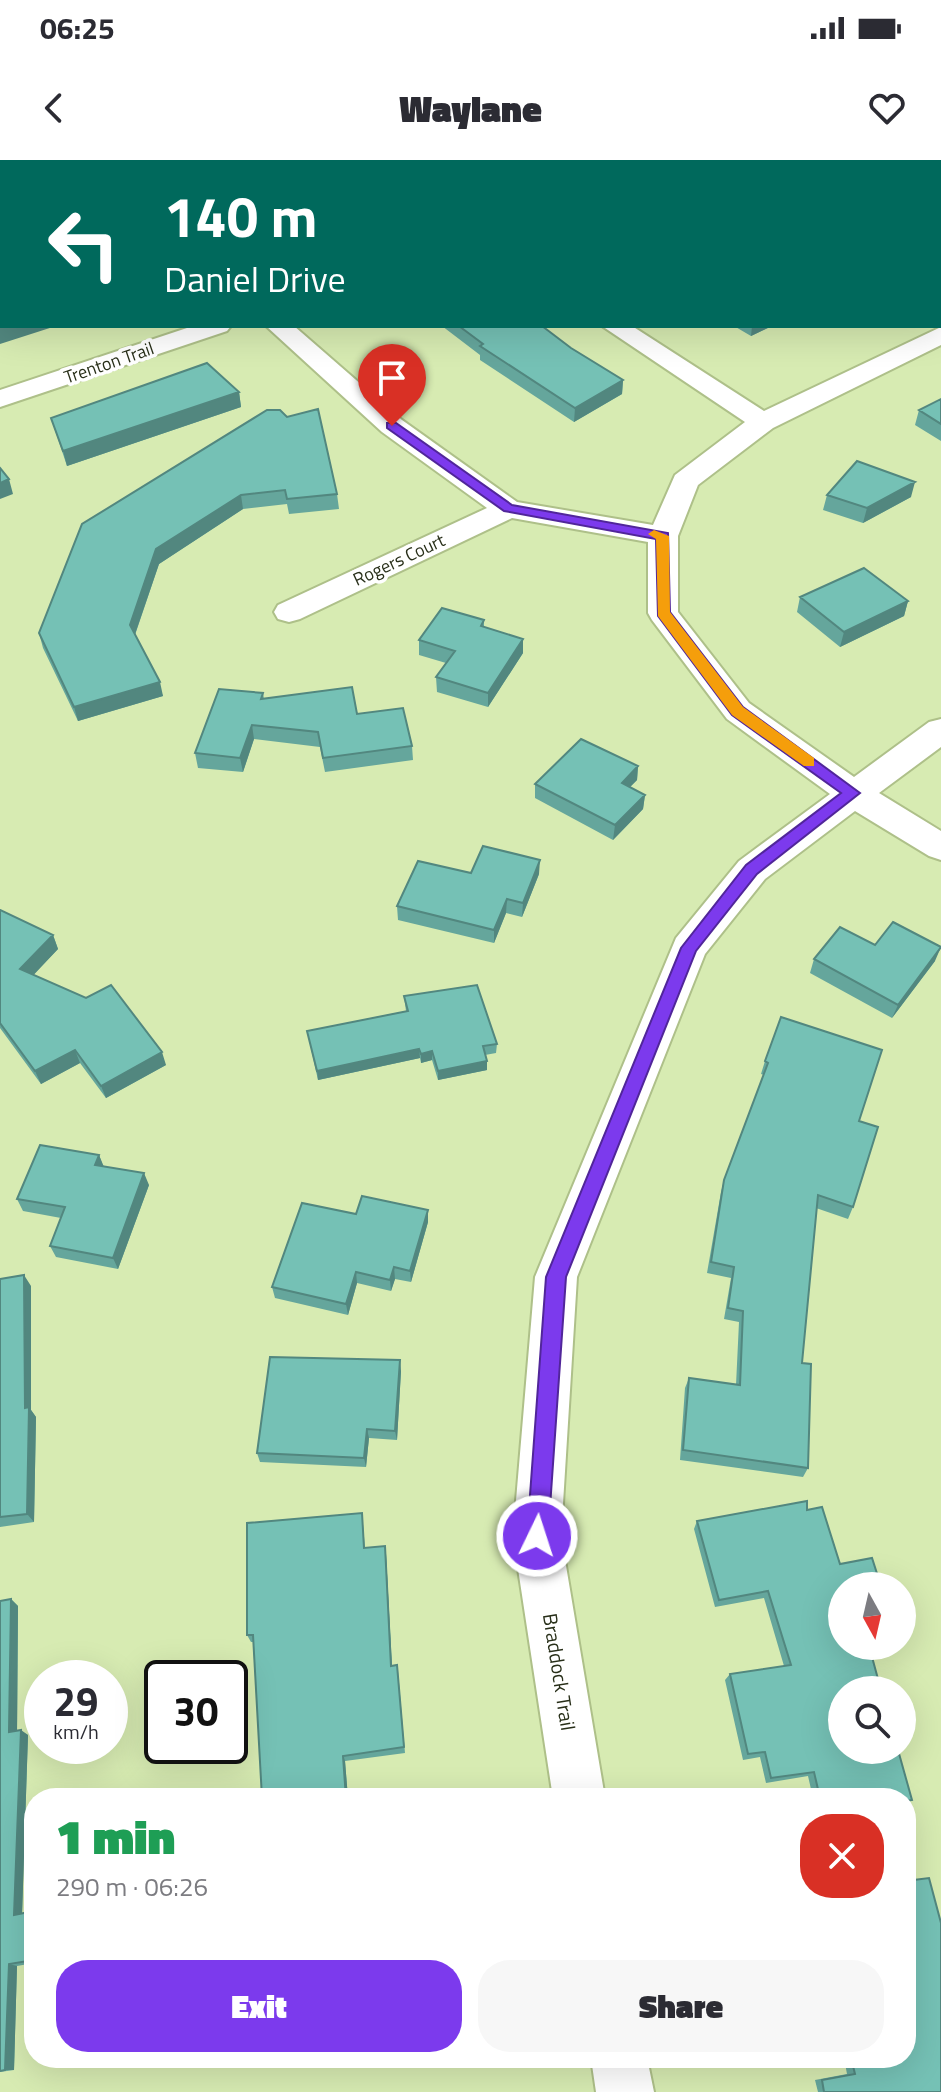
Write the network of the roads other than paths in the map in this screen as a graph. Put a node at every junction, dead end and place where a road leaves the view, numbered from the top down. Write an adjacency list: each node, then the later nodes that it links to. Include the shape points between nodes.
1 (212, 328): 5 (street, Trenton Trail)
2 (281, 328): 7 (street, via 392,426)
3 (618, 328): 6 (street)
4 (941, 335): 6 (street)
5 (0, 399)
6 (763, 422): 8 (street, via 685,481)
7 (508, 509): 8 (street); 9 (street, Rogers Court)
8 (663, 536): 11 (street, via 663,613 738,711)
9 (289, 612)
10 (941, 730): 11 (street, Braddock Trail)
11 (852, 793): 12 (street); 13 (street, Braddock Trail, via 752,870 689,948 556,1277 537,1536)
12 (941, 847)
13 (577, 1788)
14 (621, 2068): 15 (street)
15 (625, 2092)

